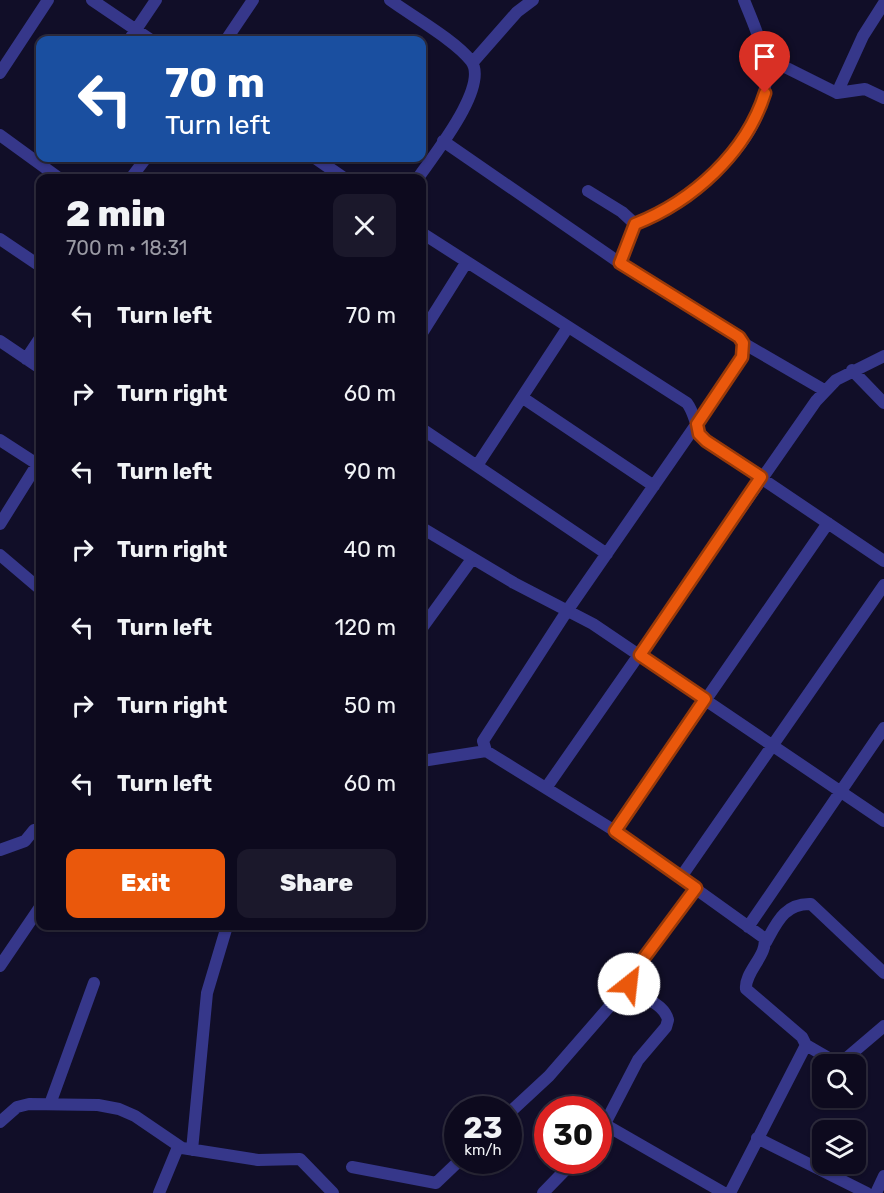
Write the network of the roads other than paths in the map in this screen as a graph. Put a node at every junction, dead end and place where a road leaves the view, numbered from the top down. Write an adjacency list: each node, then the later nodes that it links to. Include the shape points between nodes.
1 (48, 0): 13 (street)
2 (92, 0): 9 (street)
3 (156, 0): 9 (street)
4 (253, 0): 10 (street)
5 (390, 0): 12 (street)
6 (533, 0): 12 (street, via 505,24)
7 (744, 0): 11 (street)
8 (884, 3): 14 (street, via 863,36)
9 (133, 35)
10 (229, 36)
11 (763, 56): 14 (street); 25 (street, via 765,93 747,135 691,192)
12 (473, 63): 17 (street, via 477,76 474,88)
13 (0, 73)
14 (837, 93): 15 (street, via 866,89)
15 (884, 98)
16 (0, 135): 18 (street)
17 (443, 141): 23 (street); 30 (street)
18 (36, 157)
19 (45, 162): 21 (street)
20 (321, 162): 22 (street)
21 (56, 174)
22 (338, 174)
23 (421, 174)
24 (588, 191): 25 (street)
25 (635, 224): 30 (street)
26 (426, 236): 29 (street)
27 (0, 238): 28 (street)
28 (36, 263)
29 (466, 263): 31 (street); 32 (street)
30 (620, 263): 34 (street)
31 (426, 327)
32 (568, 327): 41 (street); 43 (street, via 687,403)
33 (0, 341): 37 (street)
34 (743, 343): 40 (street); 43 (street, via 742,357)
35 (36, 344): 37 (street)
36 (884, 356): 39 (street)
37 (26, 358): 38 (street)
38 (36, 365)
39 (852, 370): 40 (street); 42 (street)
40 (825, 390): 49 (street)
41 (523, 398): 47 (street, via 484,458); 50 (street)
42 (884, 403)
43 (697, 424): 49 (street, via 706,441); 50 (street)
44 (426, 432): 47 (street)
45 (0, 440): 46 (street)
46 (36, 460)
47 (474, 464): 54 (street)
48 (36, 467): 51 (street)
49 (761, 477): 52 (street); 62 (street)
50 (654, 486): 54 (street)
51 (0, 524)
52 (828, 524): 57 (street); 63 (street)
53 (426, 530): 56 (street)
54 (607, 554): 60 (street)
55 (0, 555): 59 (street)
56 (472, 559): 60 (street); 61 (street)
57 (884, 561)
58 (884, 585): 65 (street)
59 (36, 586)
60 (567, 611): 62 (street); 66 (street, via 483,741)
61 (426, 622)
62 (640, 655): 63 (street); 68 (street)
63 (705, 699): 65 (street); 72 (street)
64 (884, 728): 69 (street)
65 (771, 744): 69 (street); 74 (street)
66 (486, 751): 67 (street); 68 (street)
67 (426, 761)
68 (546, 788): 72 (street)
69 (841, 792): 70 (street); 77 (street)
70 (884, 821)
71 (34, 830): 73 (street, via 25,841)
72 (615, 831): 74 (street)
73 (0, 850)
74 (681, 877): 75 (street)
75 (696, 888): 77 (street); 83 (street, via 632,974)
76 (36, 914): 80 (street)
77 (748, 927): 79 (street)
78 (226, 930): 93 (street, via 207,993)
79 (766, 942): 81 (street, via 783,914 801,903 811,904); 85 (street, via 746,981 746,989 802,1037)
80 (0, 966)
81 (884, 972)
82 (94, 983): 87 (street)
83 (629, 984): 86 (street, via 549,1076); 88 (street, via 665,1012 668,1020 638,1060)
84 (884, 1026): 85 (street, via 843,1061 832,1060)
85 (806, 1045): 91 (street)
86 (522, 1101)
87 (50, 1104): 89 (street, via 17,1107); 92 (street, via 119,1109)
88 (612, 1109)
89 (0, 1122)
90 (612, 1129): 101 (street)
91 (757, 1138): 102 (street); 103 (street)
92 (178, 1147): 93 (street); 98 (street)
93 (192, 1150): 99 (street, via 258,1160 300,1159)
94 (352, 1167): 95 (street, via 436,1182)
95 (445, 1174)
96 (561, 1174): 100 (street)
97 (884, 1176): 104 (street)
98 (159, 1193)
99 (333, 1193)
100 (543, 1193)
101 (724, 1193)
102 (729, 1193)
103 (867, 1193)
104 (876, 1193)

